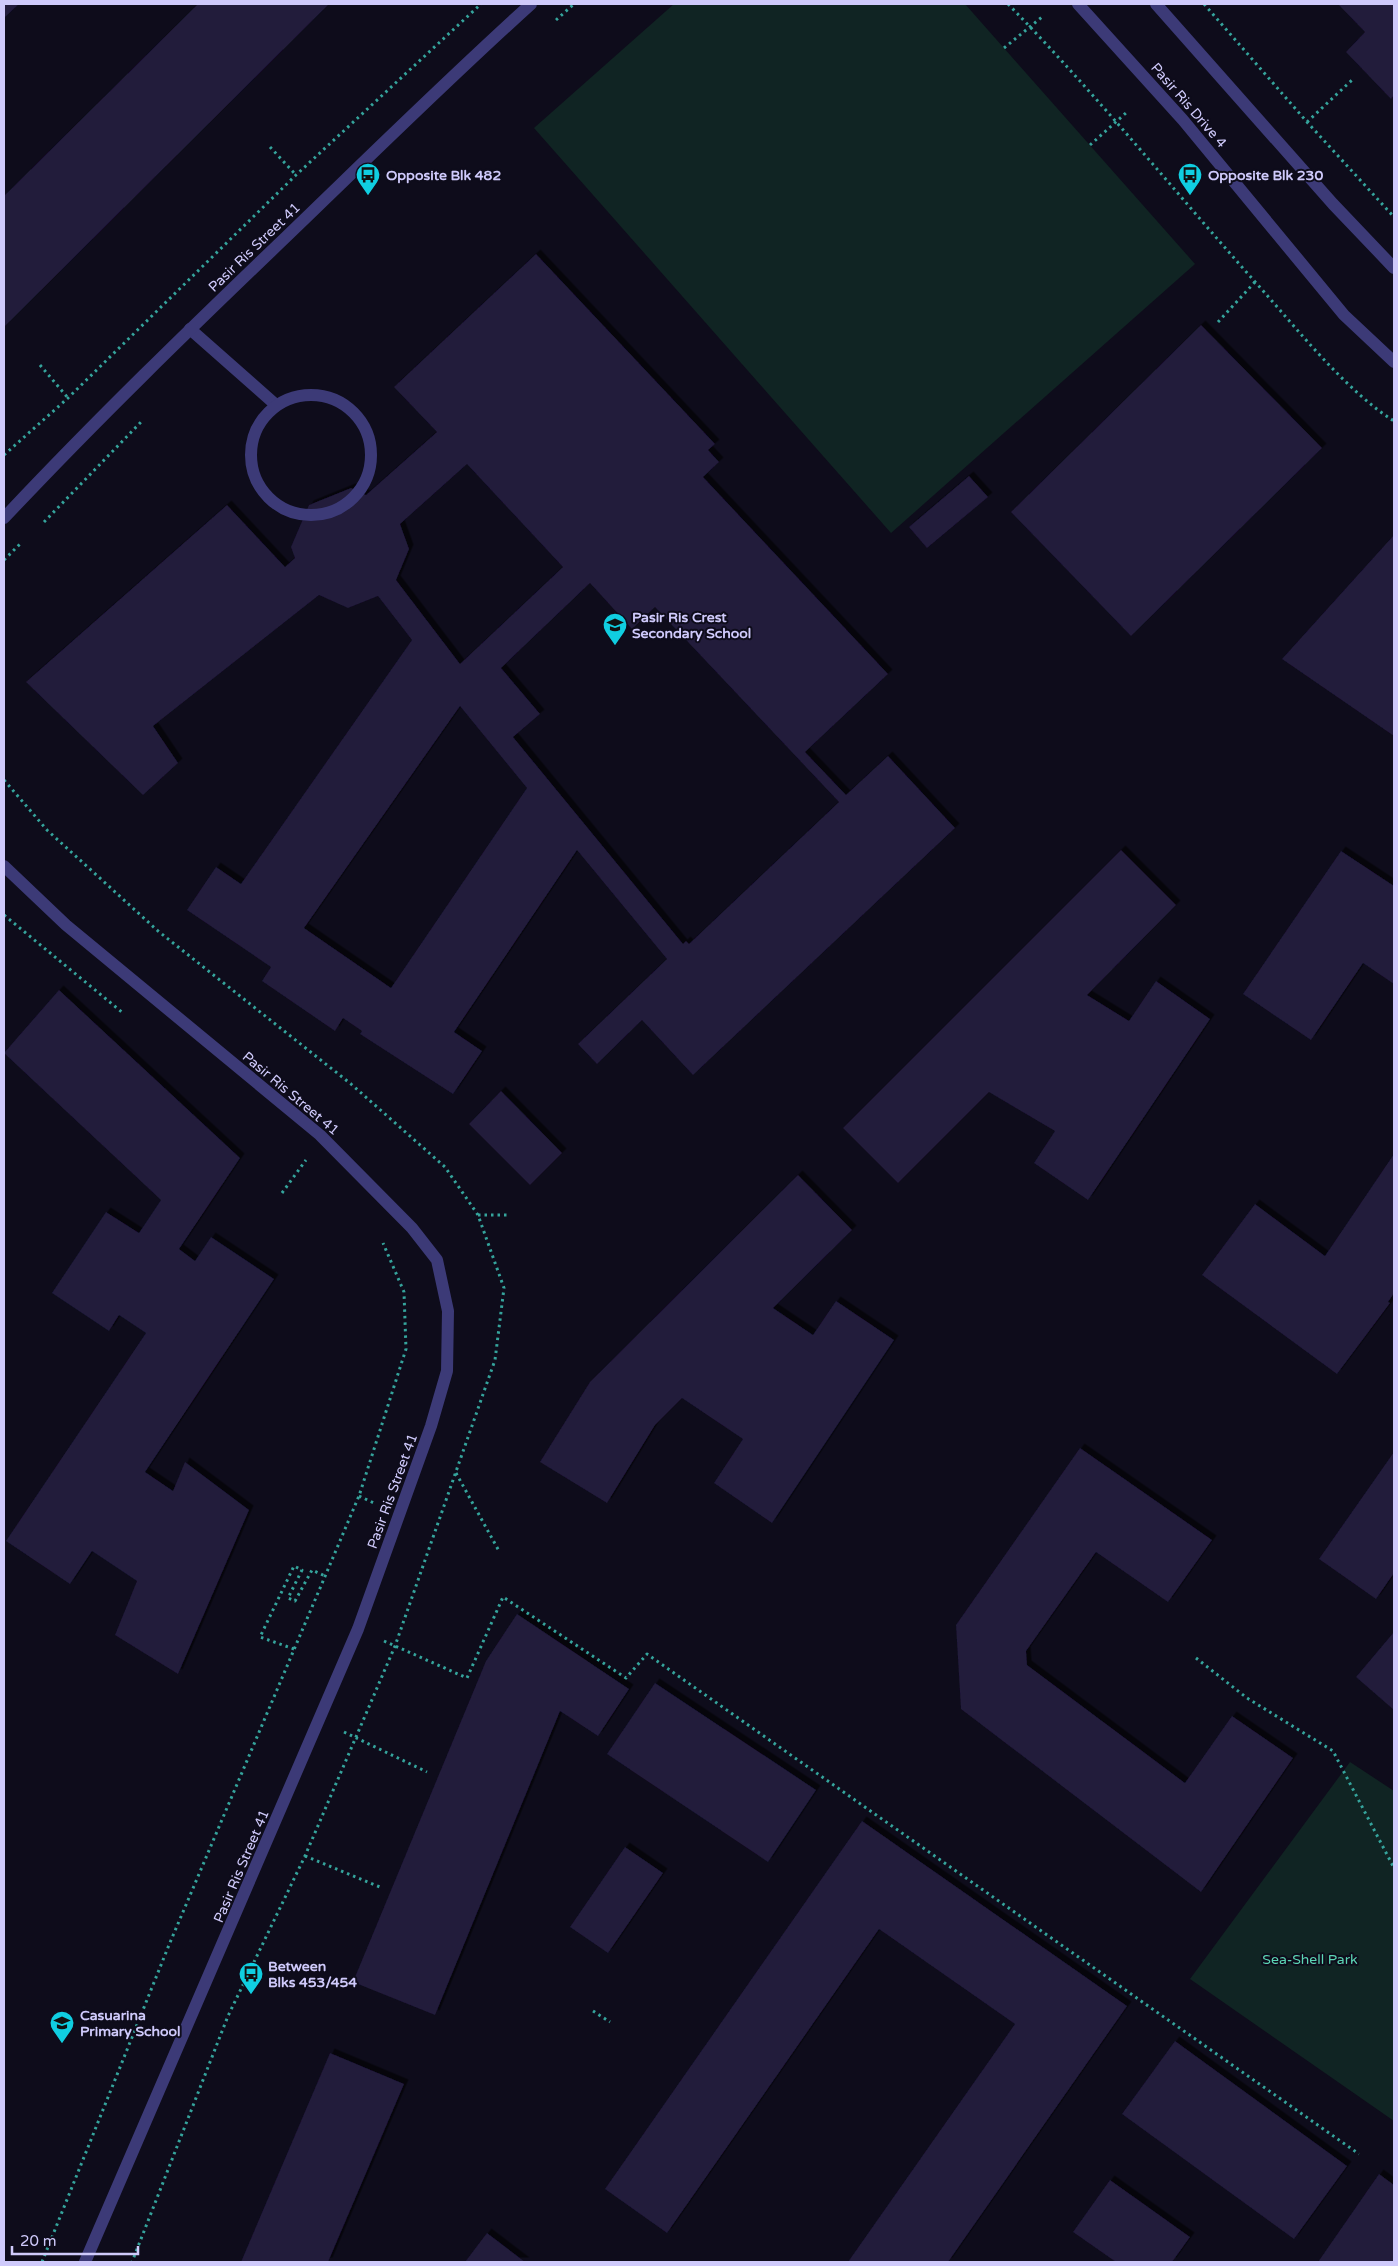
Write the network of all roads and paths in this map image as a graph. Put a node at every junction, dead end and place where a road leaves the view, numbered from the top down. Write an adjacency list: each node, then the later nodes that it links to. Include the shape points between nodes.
1 (481, 4): 16 (path)
2 (531, 4): 21 (street, Pasir Ris Street 41)
3 (1008, 4): 8 (path)
4 (1078, 4): 22 (street, Pasir Ris Drive 4, via 1183,120 1344,315)
5 (1156, 4): 18 (street)
6 (1204, 4): 13 (path)
7 (1042, 17): 8 (path)
8 (1029, 26): 9 (path); 12 (path)
9 (1004, 48)
10 (1352, 80): 13 (path)
11 (1127, 112): 12 (path)
12 (1117, 122): 14 (path); 19 (path)
13 (1307, 122): 17 (path)
14 (1090, 146)
15 (270, 147): 16 (path)
16 (296, 175): 24 (path)
17 (1393, 215)
18 (1394, 268)
19 (1255, 282): 20 (path); 26 (path, via 1360,395)
20 (1218, 322)
21 (190, 329): 25 (street); 28 (street, Pasir Ris Street 41)
22 (1394, 362)
23 (40, 365): 24 (path)
24 (68, 398): 27 (path)
25 (276, 405): 25 (street, via 302,394 329,396 352,408 368,431 372,458 365,484 346,504 321,515 294,513 270,500 255,478 251,451 258,425)
26 (1394, 421)
27 (4, 455)
28 (4, 518)
29 (4, 780): 33 (path, via 47,830 158,931)
30 (4, 866): 44 (street, Pasir Ris Street 41, via 66,925 320,1135 412,1228 437,1260 448,1311 447,1371 431,1426)
31 (4, 915): 32 (path)
32 (124, 1014)
33 (351, 1084)
34 (300, 1153): 35 (path)
35 (307, 1159): 36 (path); 37 (path)
36 (314, 1167)
37 (282, 1193)
38 (507, 1215): 39 (path)
39 (478, 1216)
40 (382, 1239): 43 (path, via 404,1292 406,1349 359,1496)
41 (456, 1472): 42 (path)
42 (499, 1551)
43 (325, 1576): 45 (path); 45 (path, via 312,1570 295,1601 288,1598 302,1570 294,1566 260,1637)
44 (358, 1629): 54 (path, via 467,1678 503,1597 626,1678 647,1654); 56 (street, Pasir Ris Street 41)
45 (294, 1649): 55 (path, via 169,1945)
46 (1196, 1658): 50 (path, via 1247,1698 1333,1751)
47 (356, 1738): 48 (path)
48 (427, 1772)
49 (305, 1856): 51 (path)
50 (1394, 1868)
51 (380, 1886)
52 (593, 2011): 53 (path)
53 (610, 2022)
54 (1359, 2154)
55 (42, 2262)
56 (85, 2262)

